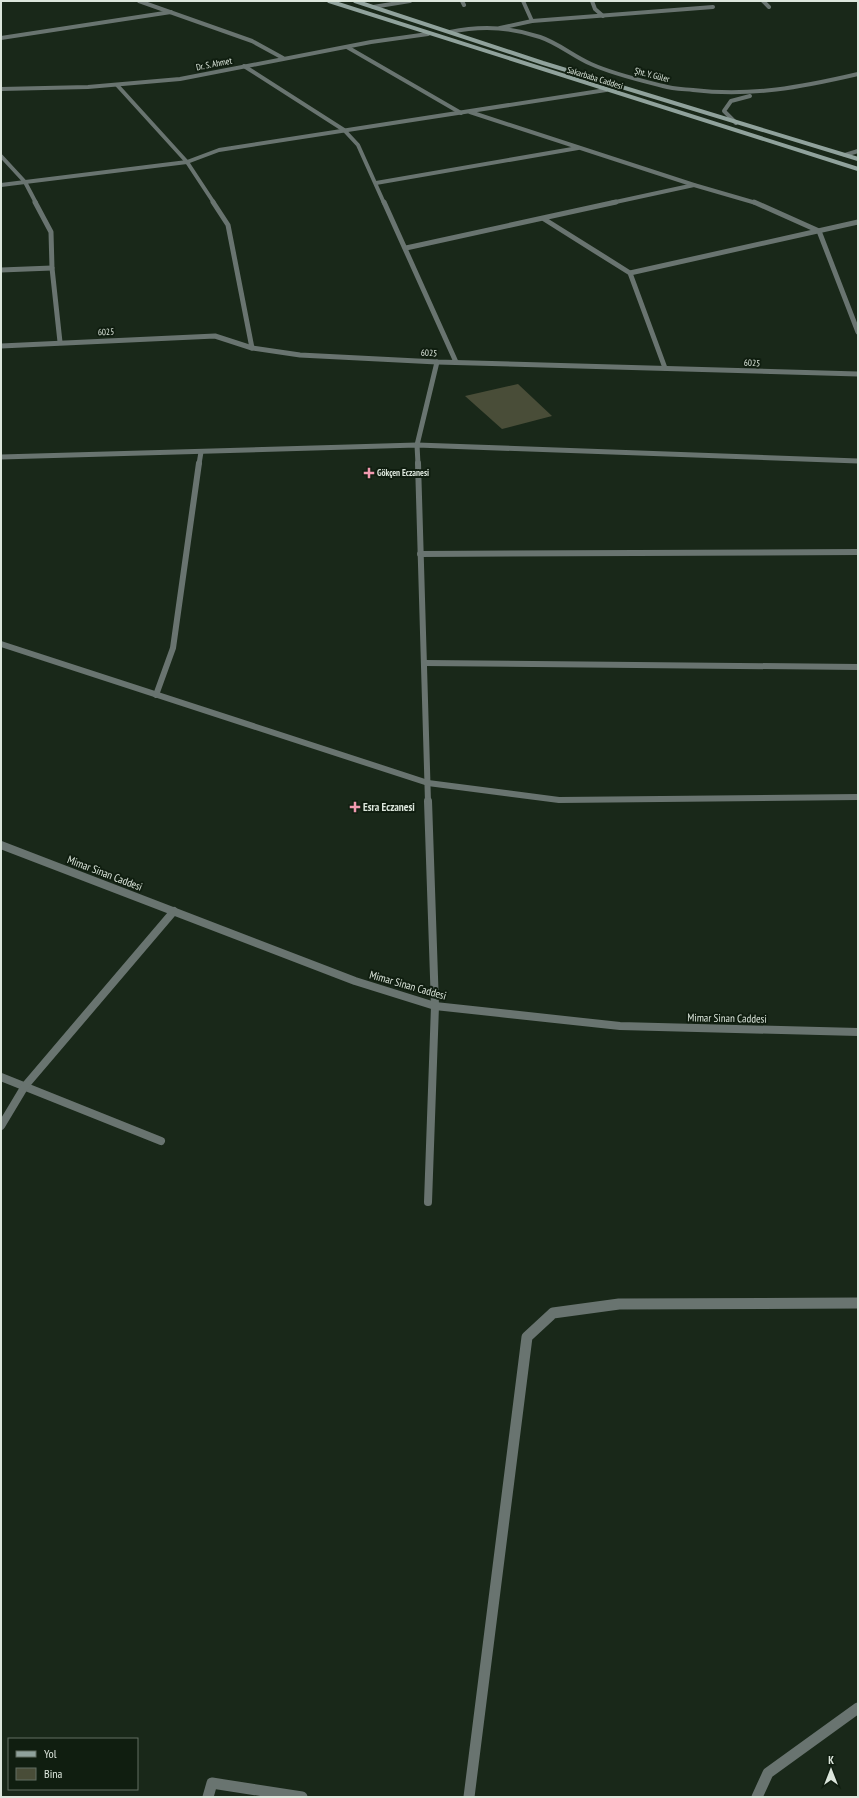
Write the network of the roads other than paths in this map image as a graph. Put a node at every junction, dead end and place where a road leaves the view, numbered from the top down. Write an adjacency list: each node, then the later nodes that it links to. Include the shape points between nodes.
1 (139, 1): 13 (street)
2 (329, 1): 18 (main road, Sakarbaba Caddesi)
3 (355, 1): 10 (main road, Sakarbaba Caddesi)
4 (410, 1): 10 (street)
5 (462, 1): 9 (street)
6 (523, 1): 15 (street)
7 (592, 1): 14 (street)
8 (763, 1): 12 (street)
9 (464, 5)
10 (373, 7): 17 (main road, Sakarbaba Caddesi)
11 (712, 7): 14 (street)
12 (769, 7)
13 (171, 12): 19 (street); 21 (street, via 252,40)
14 (603, 16): 15 (street)
15 (532, 21): 16 (street)
16 (497, 28): 17 (street, Şht. Y. Güler); 27 (street, Şht. Y. Güler, via 540,37 592,64 664,87 716,93)
17 (450, 32): 30 (main road, Sakarbaba Caddesi)
18 (428, 34): 20 (street, Dr. S. Ahmet); 26 (main road, Sakarbaba Caddesi)
19 (1, 38)
20 (347, 47): 21 (street, Dr. S. Ahmet); 28 (street)
21 (283, 58): 22 (street, Dr. S. Ahmet)
22 (244, 66): 24 (street, Dr. S. Ahmet, via 180,79); 31 (street)
23 (858, 74): 27 (street, Şht. Y. Güler)
24 (117, 84): 25 (street, Dr. S. Ahmet); 37 (street)
25 (1, 89)
26 (606, 90): 29 (street); 38 (main road, Sakarbaba Caddesi)
27 (765, 92): 30 (street, via 731,101 724,111)
28 (461, 112): 29 (street); 31 (street)
29 (468, 112): 32 (street)
30 (736, 123): 34 (main road, Sakarbaba Caddesi)
31 (344, 130): 37 (street, via 219,150); 40 (street, via 358,145)
32 (579, 147): 40 (street); 42 (street)
33 (858, 151): 34 (street)
34 (845, 155): 36 (main road, Sakarbaba Caddesi)
35 (1, 156): 39 (street)
36 (858, 159)
37 (187, 162): 39 (street); 53 (street, via 228,225)
38 (858, 169)
39 (25, 182): 41 (street); 47 (street, via 51,232)
40 (376, 183): 46 (street)
41 (1, 185)
42 (694, 185): 43 (street); 45 (street, via 754,202)
43 (544, 218): 46 (street); 49 (street)
44 (858, 222): 45 (street)
45 (819, 231): 49 (street); 50 (street)
46 (406, 248): 55 (street)
47 (52, 268): 48 (street); 51 (street)
48 (1, 270)
49 (630, 273): 56 (street)
50 (858, 332)
51 (60, 342): 52 (street, 6025); 53 (street, 6025, via 215,336)
52 (1, 346)
53 (252, 348): 54 (street, 6025, via 300,355)
54 (437, 362): 55 (street, 6025); 58 (street)
55 (456, 362): 56 (street, 6025)
56 (665, 368): 57 (street, 6025)
57 (858, 374)
58 (417, 445): 59 (street); 61 (street); 63 (street)
59 (201, 452): 60 (street); 67 (street, via 173,648)
60 (1, 457)
61 (858, 461)
62 (858, 552): 63 (street)
63 (420, 554): 65 (street)
64 (1, 644): 67 (street)
65 (424, 663): 66 (street); 68 (street)
66 (858, 667)
67 (156, 695): 68 (street)
68 (428, 783): 69 (street, via 559,800); 72 (street)
69 (858, 797)
70 (1, 845): 71 (street, Mimar Sinan Caddesi)
71 (174, 912): 72 (street, Mimar Sinan Caddesi, via 355,981); 75 (street)
72 (435, 1006): 73 (street, Mimar Sinan Caddesi, via 620,1026); 78 (street)
73 (858, 1032)
74 (1, 1076): 75 (street)
75 (25, 1086): 76 (street); 77 (street)
76 (1, 1126)
77 (161, 1141)
78 (428, 1202)
79 (858, 1302): 83 (street, via 619,1304 553,1313 527,1337)
80 (858, 1708): 84 (street, via 768,1773)
81 (208, 1797): 82 (street, via 212,1783)
82 (302, 1797)
83 (469, 1797)
84 (757, 1797)

